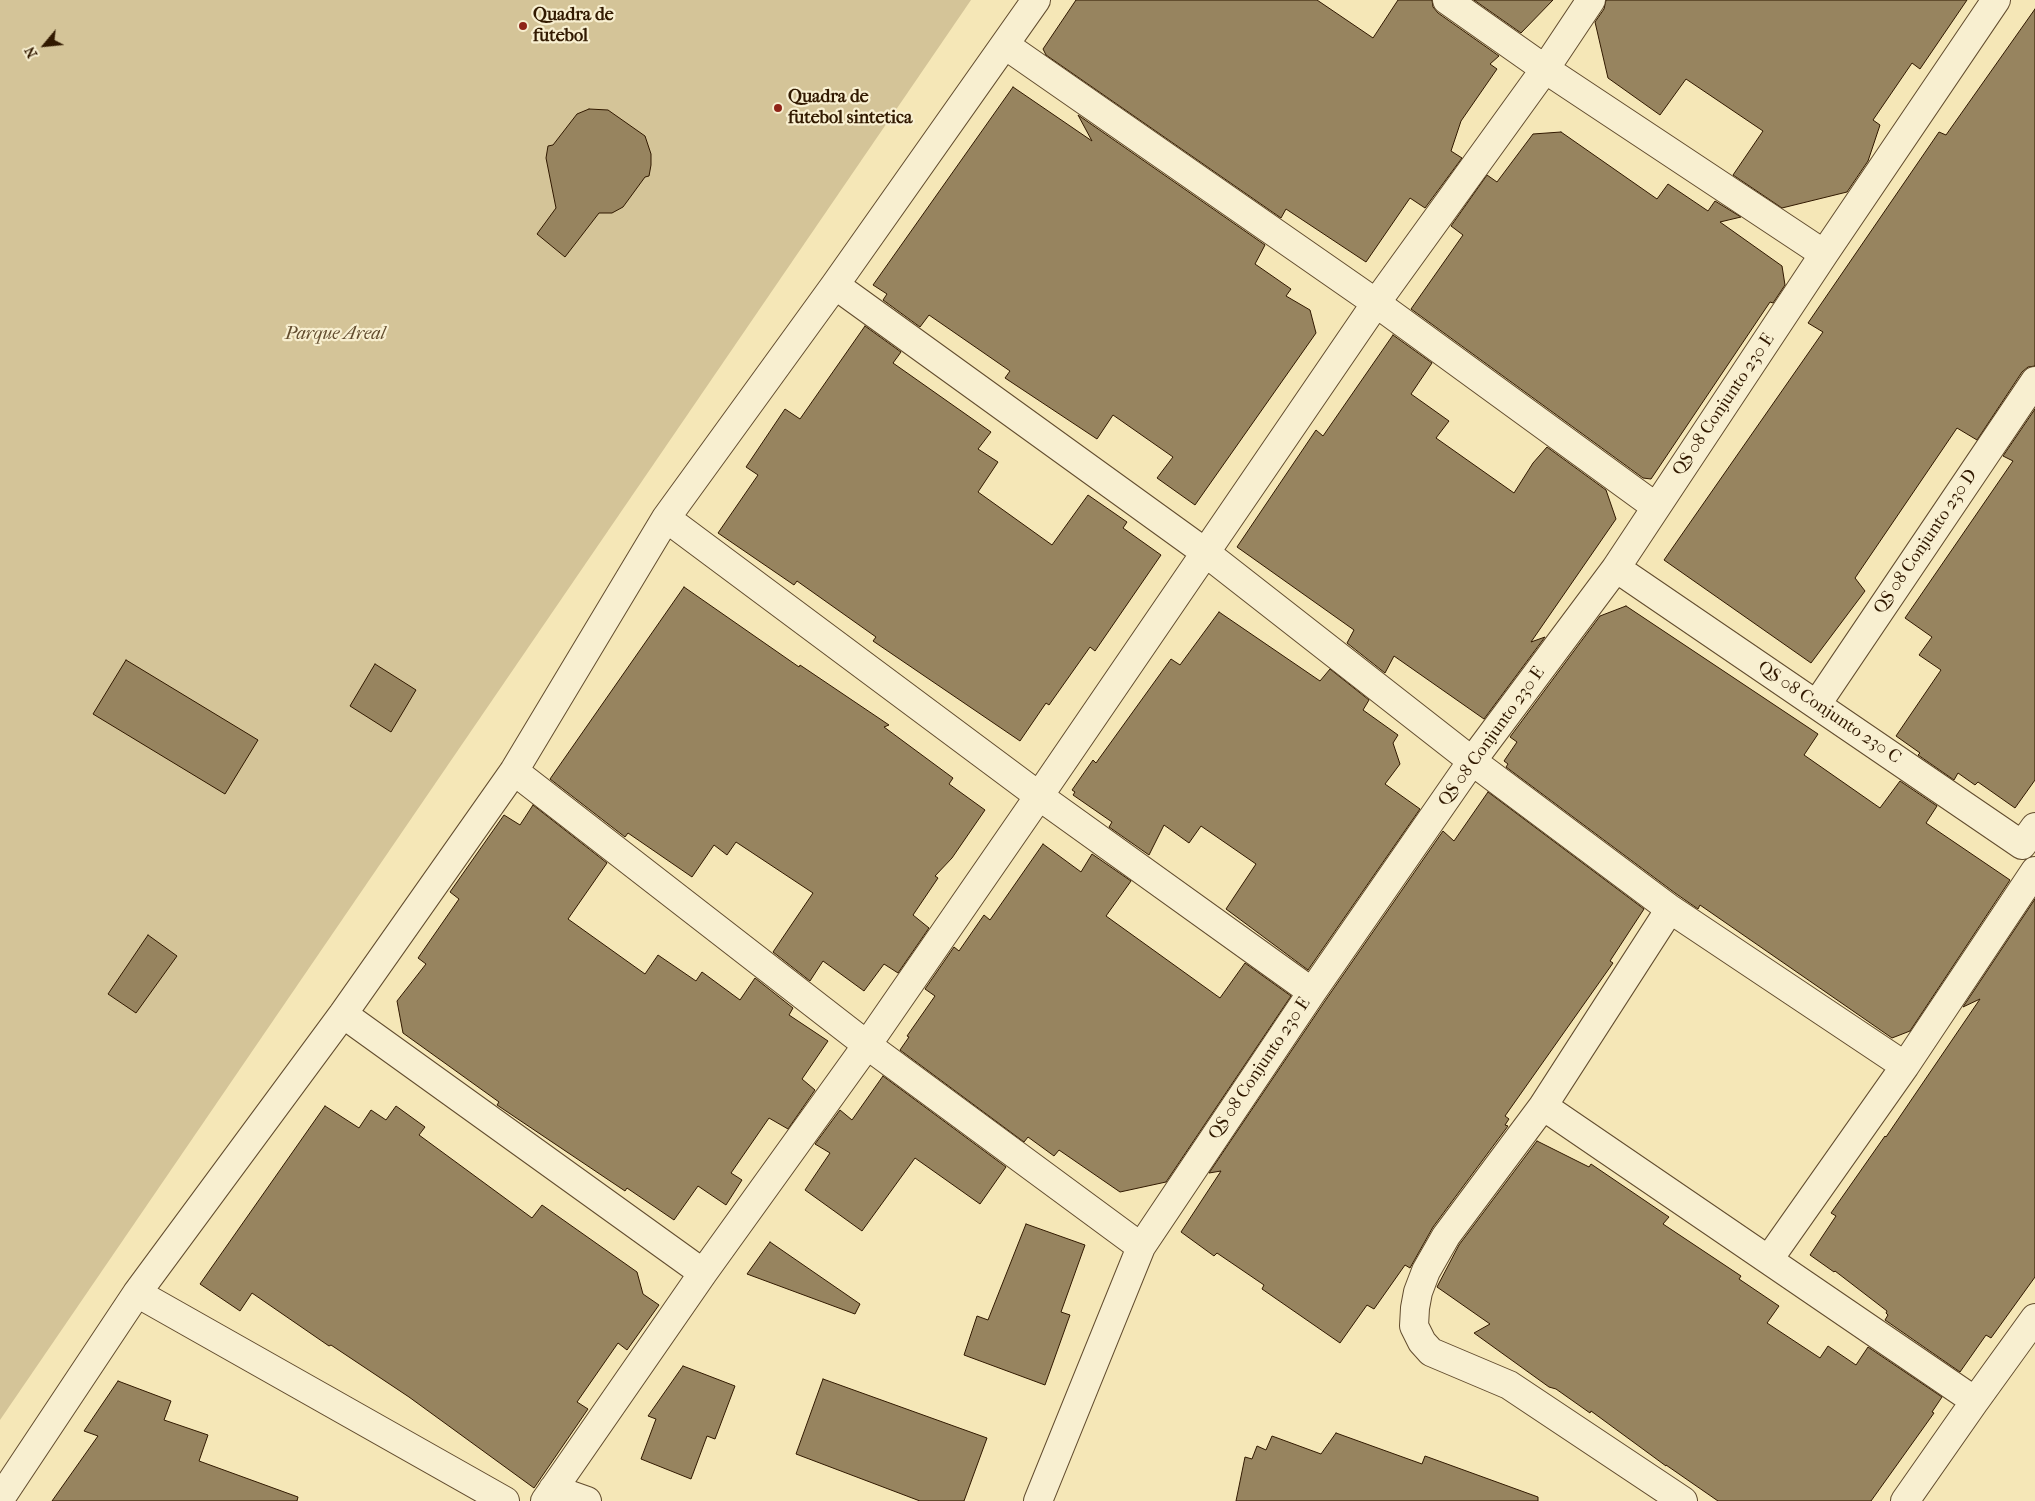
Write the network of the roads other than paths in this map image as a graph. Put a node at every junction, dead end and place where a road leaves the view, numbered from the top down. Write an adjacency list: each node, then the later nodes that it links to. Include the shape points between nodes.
1 (1036, 0): 5 (street)
2 (1448, 0): 6 (street)
3 (1591, 0): 6 (street)
4 (1996, 0): 7 (street, QS 08 Conjunto 230 E)
5 (1005, 46): 8 (street); 9 (street)
6 (1546, 69): 7 (street); 9 (street)
7 (1824, 254): 11 (street, QS 08 Conjunto 230 E)
8 (835, 285): 12 (street); 13 (street)
9 (1376, 303): 11 (street); 13 (street)
10 (2035, 381): 15 (street, QS 08 Conjunto 230 D)
11 (1656, 506): 14 (street, QS 08 Conjunto 230 E)
12 (666, 518): 17 (street); 18 (street)
13 (1206, 553): 16 (street); 18 (street)
14 (1616, 568): 15 (street, QS 08 Conjunto 230 C); 16 (street, QS 08 Conjunto 230 E)
15 (1817, 704): 19 (street, QS 08 Conjunto 230 C)
16 (1472, 761): 21 (street); 22 (street, QS 08 Conjunto 230 E)
17 (514, 771): 23 (street); 24 (street)
18 (1039, 796): 22 (street); 24 (street)
19 (2031, 842)
20 (2035, 871): 25 (street)
21 (1670, 909): 25 (street); 26 (street)
22 (1312, 992): 27 (street, QS 08 Conjunto 230 E)
23 (343, 1014): 29 (street); 30 (street)
24 (867, 1045): 27 (street); 29 (street)
25 (1905, 1066): 28 (street)
26 (1543, 1106): 28 (street); 38 (street, via 1446,1236 1418,1292 1414,1326 1430,1352 1509,1384)
27 (1140, 1247): 37 (street, QS 08 Conjunto 230 E)
28 (1769, 1259): 32 (street)
29 (703, 1273): 33 (street)
30 (137, 1292): 34 (street); 35 (street)
31 (2035, 1318): 32 (street)
32 (1974, 1401): 39 (street)
33 (549, 1495): 36 (street)
34 (0, 1499)
35 (505, 1501)
36 (587, 1501)
37 (1038, 1501)
38 (1683, 1501)
39 (1905, 1501)

